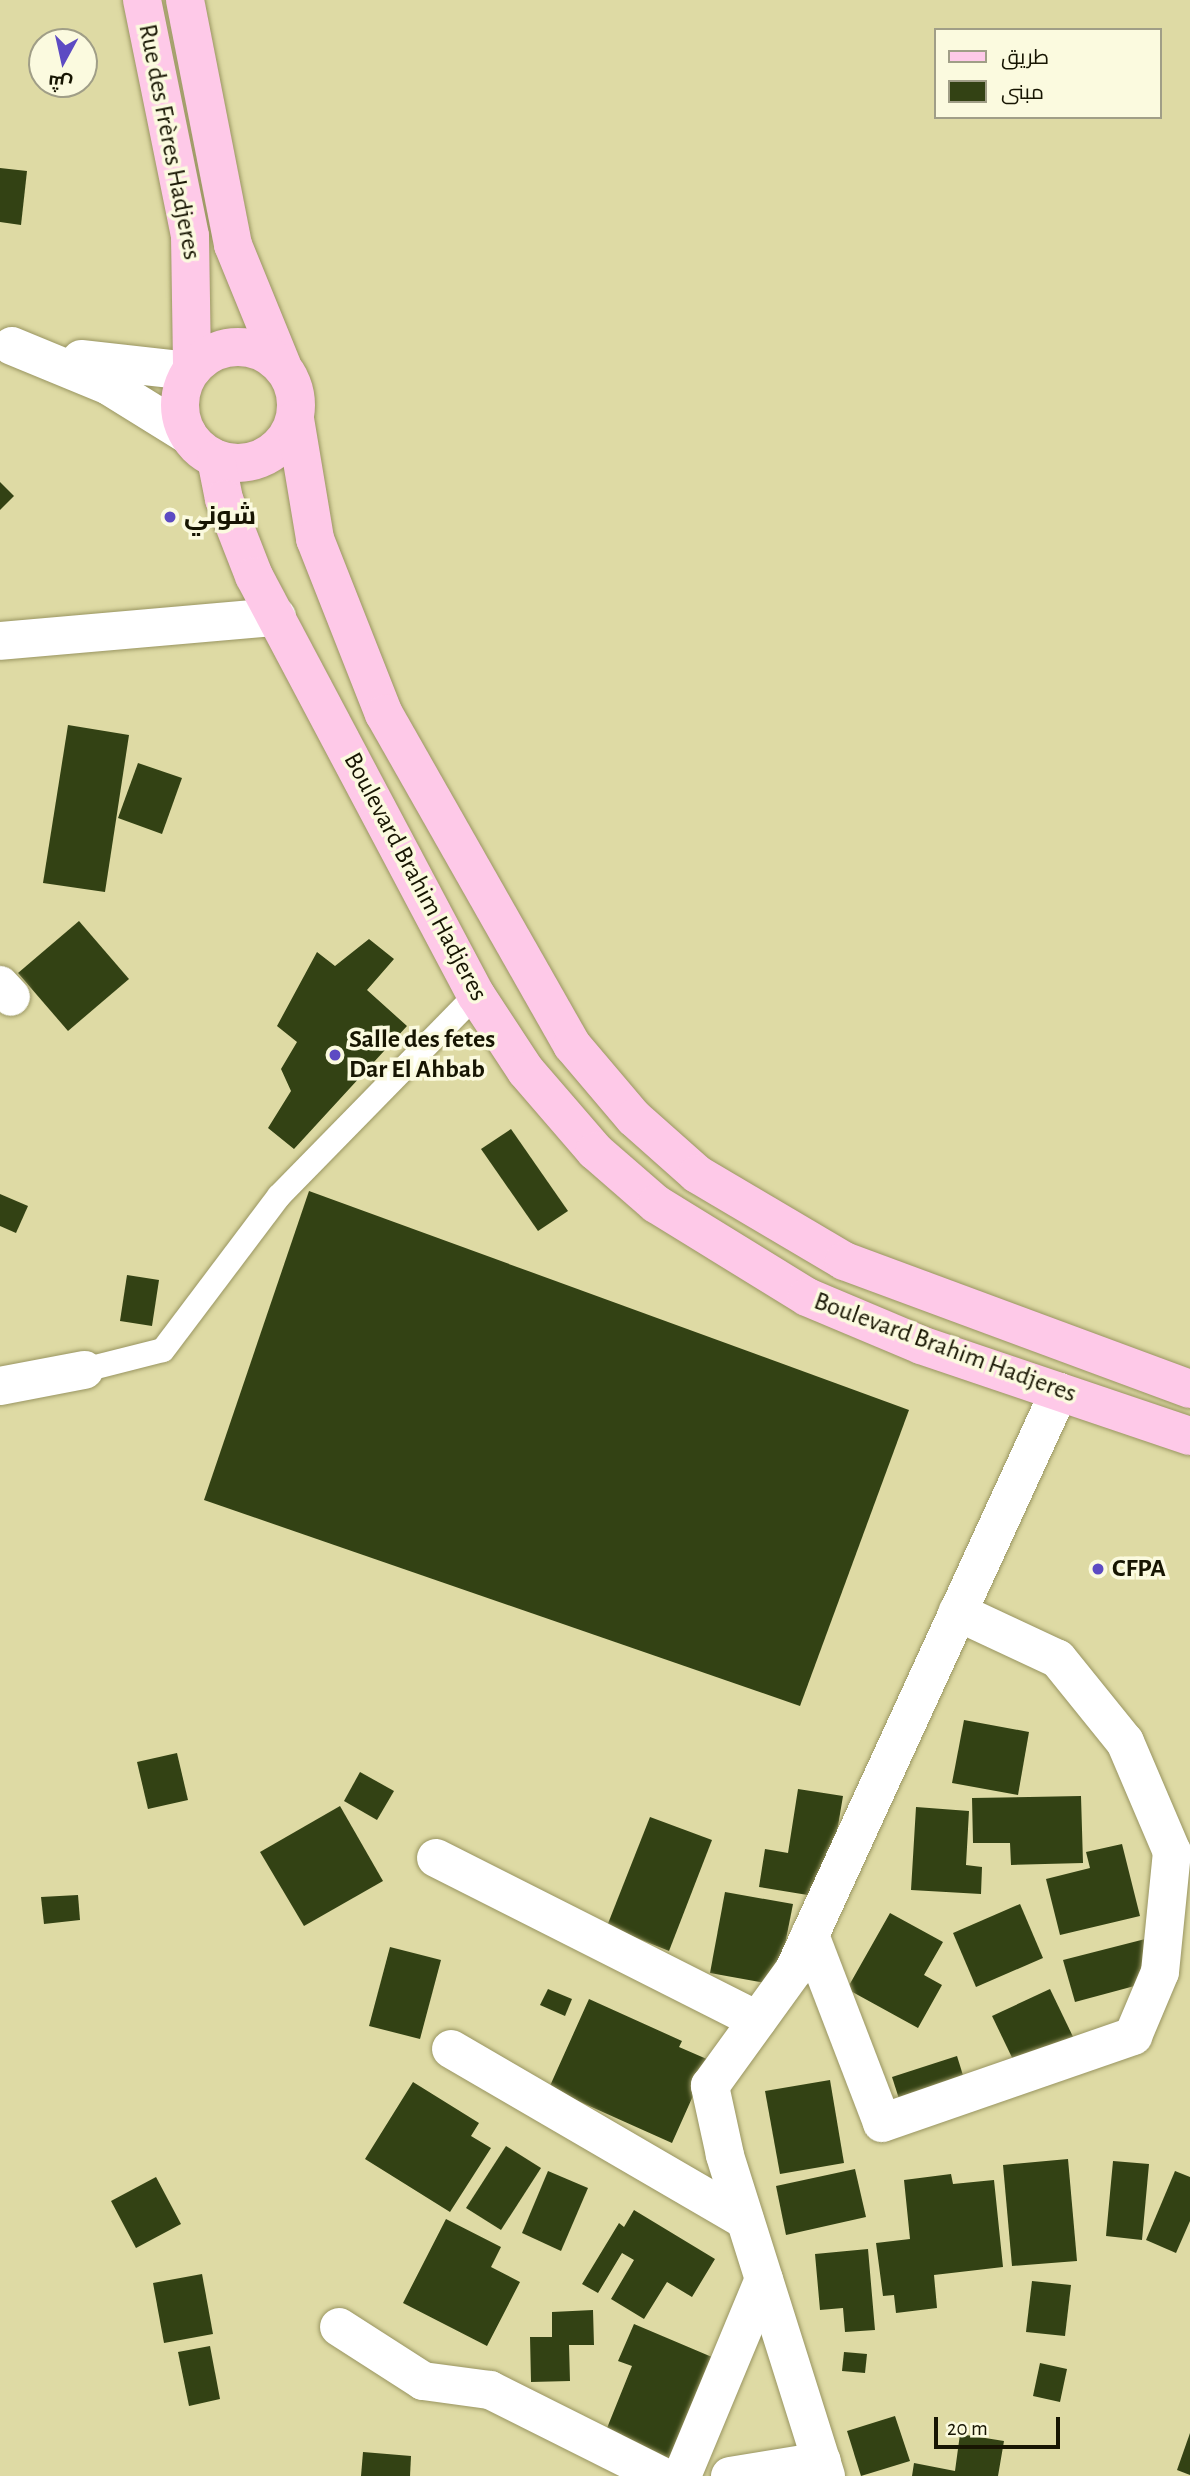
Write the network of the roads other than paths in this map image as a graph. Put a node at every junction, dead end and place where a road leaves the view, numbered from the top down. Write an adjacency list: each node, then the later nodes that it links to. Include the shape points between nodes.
1 (142, 0): 5 (main road, Rue des Frères Hadjeres, via 190,236)
2 (184, 0): 4 (main road, via 233,245)
3 (6, 344): 5 (street, via 133,368); 7 (street, via 109,386)
4 (282, 365): 5 (main road, via 246,346 226,347); 6 (main road, via 297,400)
5 (191, 370): 7 (main road, via 179,403)
6 (295, 419): 7 (main road, via 287,437 264,456 236,463); 13 (main road, via 315,539 384,714 572,1045 634,1118 697,1174 844,1261)
7 (202, 447): 8 (main road, Boulevard Brahim Hadjeres, via 237,540)
8 (277, 617): 9 (street); 10 (main road, Boulevard Brahim Hadjeres)
9 (0, 641)
10 (476, 995): 11 (lane, via 279,1196 163,1350); 14 (main road, Boulevard Brahim Hadjeres, via 526,1071 595,1151 721,1248 819,1303)
11 (83, 1370): 12 (street)
12 (0, 1386)
13 (1190, 1389)
14 (1059, 1392): 15 (main road, Boulevard Brahim Hadjeres); 16 (street)
15 (1190, 1436)
16 (957, 1612): 18 (street); 18 (street, via 1058,1659 1125,1742 1172,1852 1160,1972 1133,2036 882,2123)
17 (436, 1858): 19 (street)
18 (810, 1935): 19 (street)
19 (757, 2020): 21 (street, via 710,2086)
20 (452, 2049): 21 (street)
21 (745, 2220): 22 (street)
22 (764, 2279): 24 (street); 26 (street)
23 (340, 2327): 25 (street, via 423,2381 490,2390)
24 (824, 2469): 27 (street)
25 (662, 2476)
26 (682, 2476)
27 (730, 2476)

